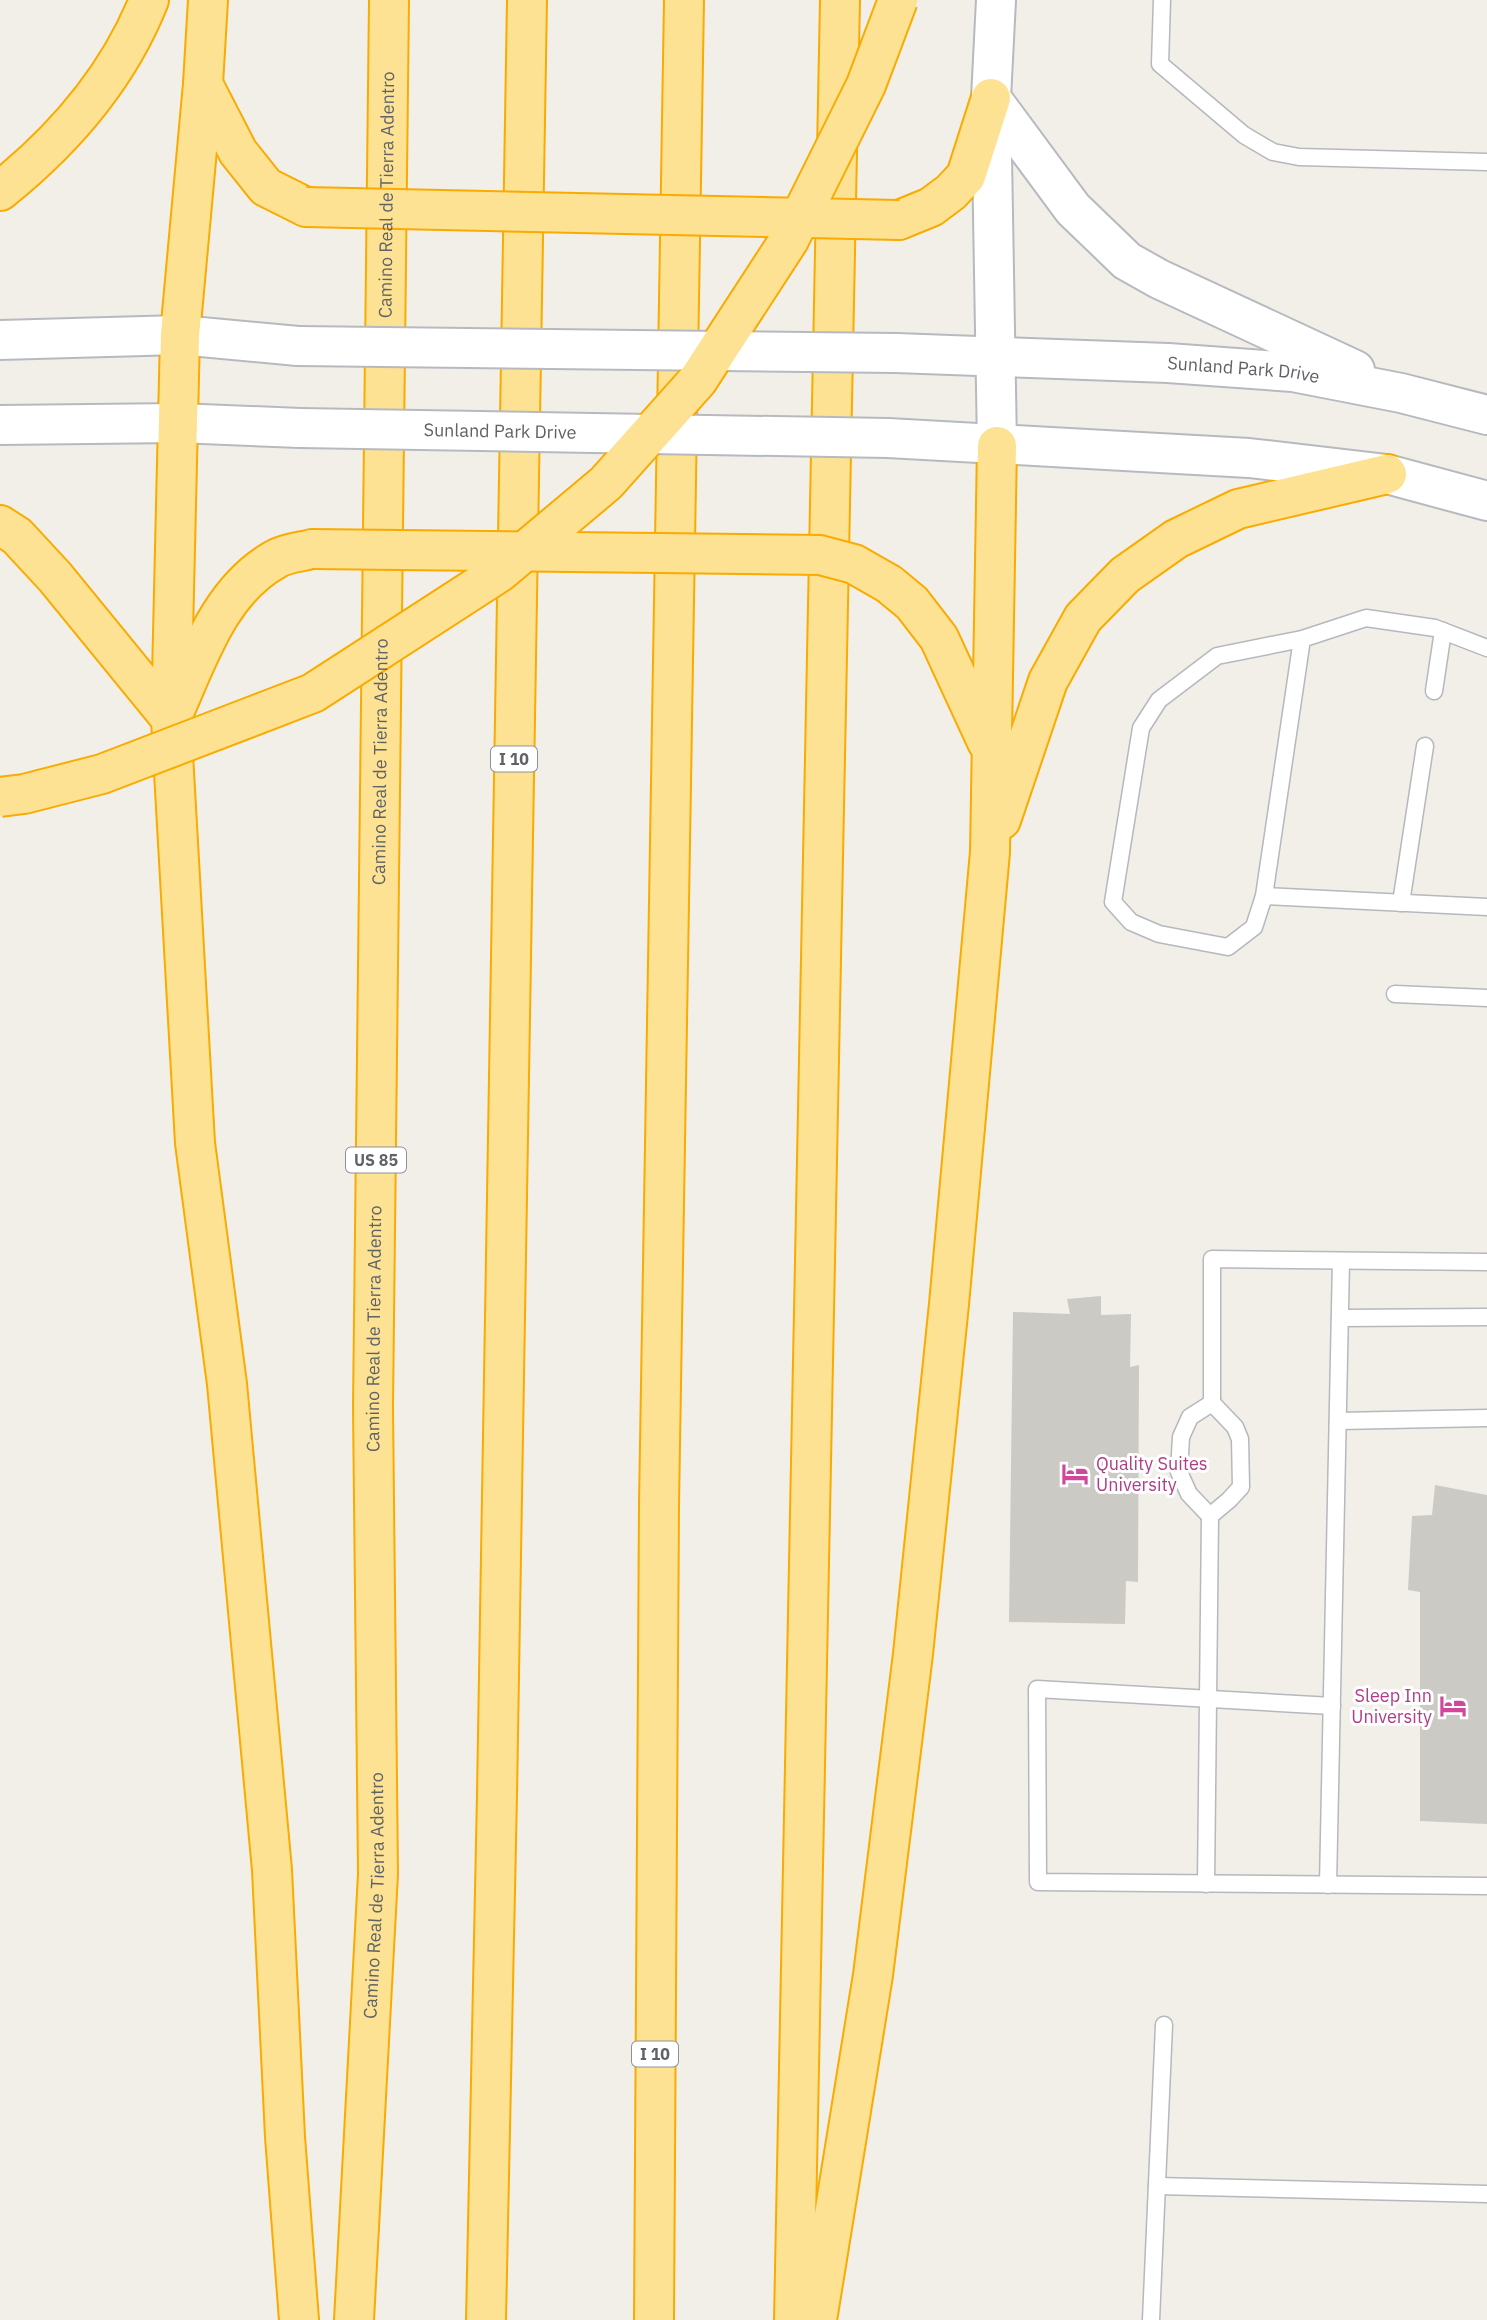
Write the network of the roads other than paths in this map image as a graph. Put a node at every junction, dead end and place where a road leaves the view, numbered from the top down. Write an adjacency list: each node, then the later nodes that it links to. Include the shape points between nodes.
1 (149, 0): 13 (highway, via 101,89 68,129)
2 (208, 0): 10 (highway)
3 (389, 0): 56 (highway, Camino Real de Tierra Adentro / US 85, via 373,1407 378,1874)
4 (527, 0): 57 (highway, I 10)
5 (684, 0): 58 (highway, I 10, via 659,1506)
6 (840, 0): 59 (highway)
7 (898, 0): 32 (highway, bridge, via 866,85 789,240 698,380 606,483 500,572 313,693 102,774)
8 (996, 0): 11 (main road)
9 (1162, 0): 12 (lane, via 1160,64 1244,135 1273,152)
10 (203, 83): 11 (highway, bridge, via 238,152 266,187 306,207 899,220 931,207 966,176); 14 (highway)
11 (991, 98): 16 (main road); 17 (main road, via 1073,209 1127,261)
12 (1487, 162)
13 (0, 191)
14 (180, 335): 15 (main road, Sunland Park Drive); 16 (main road, Sunland Park Drive, bridge, via 298,346); 19 (highway)
15 (0, 340)
16 (997, 357): 17 (main road, Sunland Park Drive, via 1293,372); 21 (main road)
17 (1401, 393): 18 (main road, Sunland Park Drive)
18 (1487, 415)
19 (178, 423): 20 (main road, Sunland Park Drive); 21 (main road, Sunland Park Drive, bridge, via 888,438); 29 (highway)
20 (0, 425)
21 (997, 446): 22 (main road, Sunland Park Drive, via 1249,458); 31 (highway)
22 (1387, 474): 23 (main road, Sunland Park Drive); 33 (highway, via 1238,509 1176,539 1125,575 1083,618 1048,681)
23 (1487, 501)
24 (0, 525): 29 (highway, via 18,536 55,576)
25 (1443, 631): 26 (lane, via 1366,618); 27 (lane); 28 (lane)
26 (1303, 639): 34 (lane); 34 (lane, via 1217,656 1159,700 1141,728 1113,902 1131,922 1159,934 1228,947 1254,927)
27 (1487, 648)
28 (1434, 691)
29 (171, 719): 31 (highway, bridge, via 218,617 246,580 277,557 312,549 820,555 854,564 912,603 939,638); 55 (highway, via 195,1143 227,1384 272,1870)
30 (1425, 746): 35 (lane)
31 (990, 751): 33 (highway)
32 (0, 797)
33 (990, 852): 60 (highway, via 913,1654 873,1975)
34 (1264, 896): 35 (lane)
35 (1401, 903): 36 (lane)
36 (1487, 907)
37 (1395, 994): 38 (lane)
38 (1487, 998)
39 (1341, 1261): 40 (lane); 42 (lane); 43 (lane, via 1212,1259)
40 (1487, 1262)
41 (1487, 1317): 42 (lane)
42 (1340, 1318): 45 (lane)
43 (1212, 1403): 46 (lane, via 1240,1439 1241,1487); 46 (lane, via 1190,1417 1181,1437 1179,1472 1189,1494)
44 (1487, 1418): 45 (lane)
45 (1338, 1420): 48 (lane)
46 (1210, 1516): 47 (lane)
47 (1208, 1699): 48 (lane); 49 (lane); 49 (lane, via 1037,1689 1038,1882)
48 (1332, 1706): 50 (lane)
49 (1206, 1884): 50 (lane)
50 (1328, 1885): 51 (lane)
51 (1487, 1886)
52 (1164, 2025): 53 (lane)
53 (1157, 2186): 54 (lane); 61 (lane)
54 (1487, 2194)
55 (299, 2320)
56 (354, 2320)
57 (486, 2320)
58 (654, 2320)
59 (794, 2320)
60 (817, 2320)
61 (1151, 2320)

